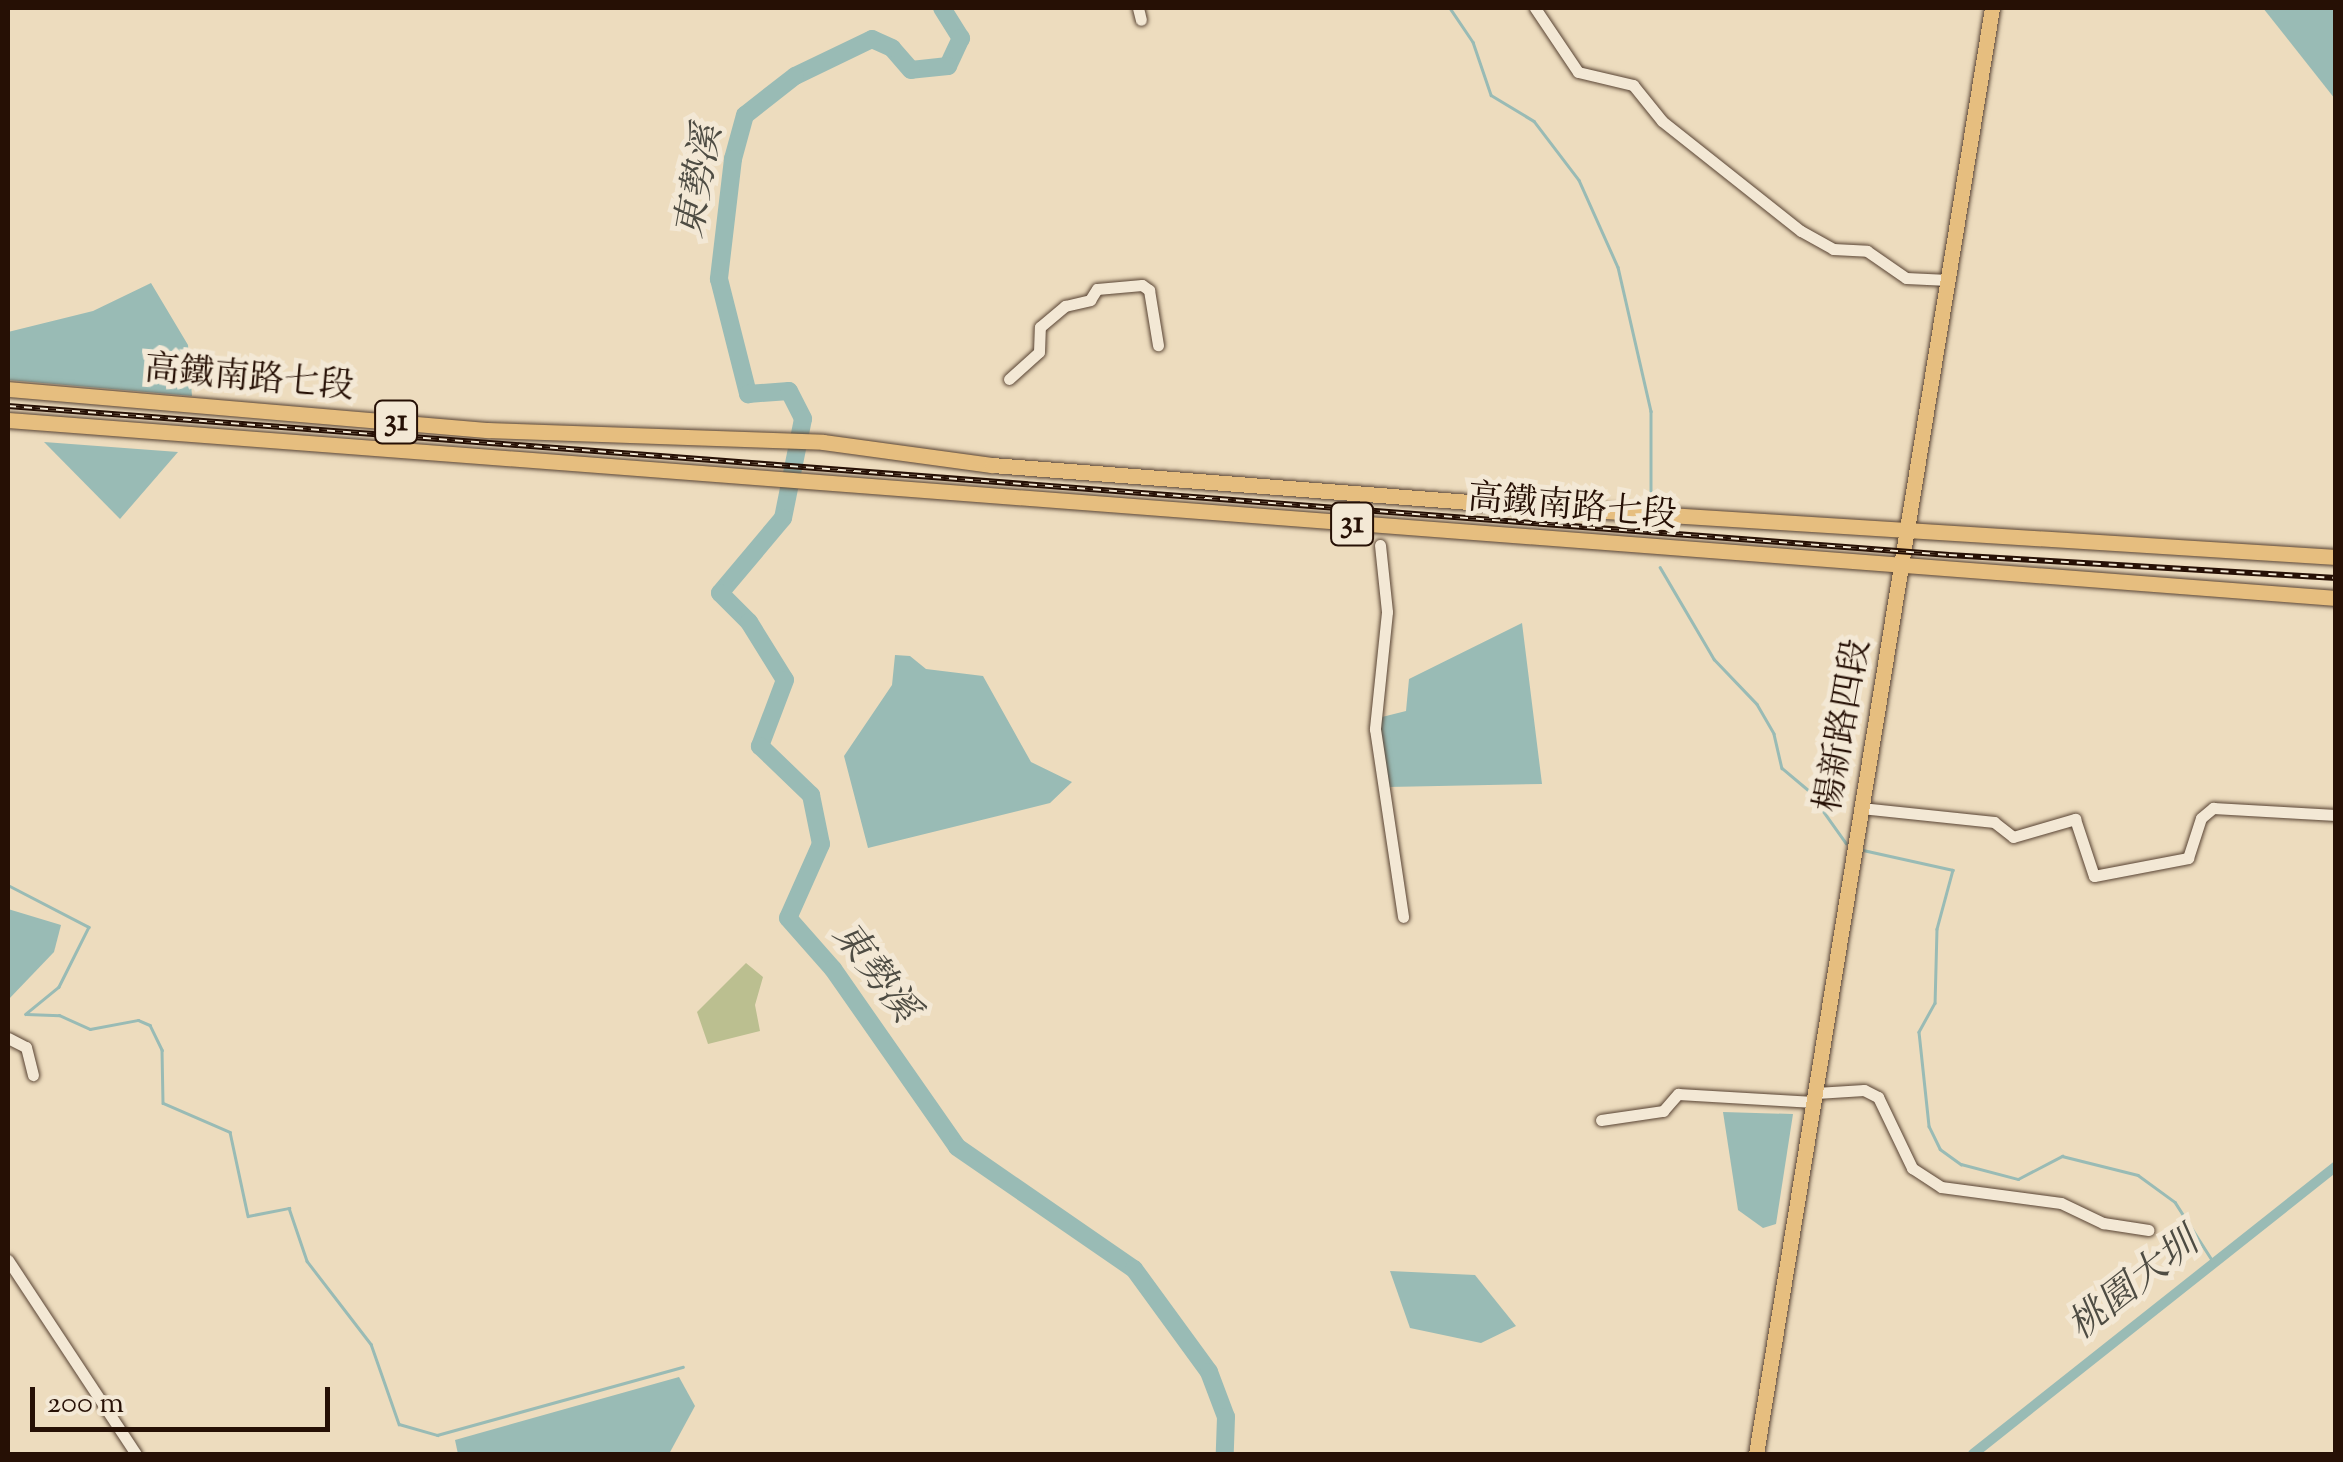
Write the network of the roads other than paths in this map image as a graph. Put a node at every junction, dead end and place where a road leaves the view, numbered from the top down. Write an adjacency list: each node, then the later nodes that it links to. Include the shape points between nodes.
1 (1535, 8): 3 (street, via 1578,72 1633,85 1662,121 1801,230 1834,249 1867,251 1906,278)
2 (1992, 8): 3 (main road, 楊新路四段)
3 (1948, 280): 8 (main road, 楊新路四段)
4 (1158, 345): 5 (street, via 1149,290 1097,290 1040,326 1039,352)
5 (1009, 379)
6 (8, 390): 8 (main road, 高鐵南路七段 / 31, via 507,431 818,442 1495,504)
7 (8, 420): 11 (main road, 高鐵南路七段 / 31, via 803,484 874,496)
8 (1906, 528): 10 (main road, 高鐵南路七段 / 31); 11 (main road, 楊新路四段)
9 (1380, 545): 15 (street, via 1387,612 1375,729)
10 (2336, 557)
11 (1900, 567): 12 (main road, 高鐵南路七段 / 31); 13 (main road, 楊新路四段)
12 (2336, 598)
13 (1861, 808): 14 (street, via 1994,822 2013,837 2075,819 2094,876 2188,858 2202,818 2214,808); 18 (main road, 楊新路四段)
14 (2336, 815)
15 (1404, 917)
16 (8, 1038): 17 (street, via 26,1047)
17 (33, 1075)
18 (1815, 1097): 19 (street, via 1678,1094 1664,1111); 20 (street, via 1864,1090 1878,1096 1912,1168 1941,1187 2060,1203 2103,1222); 23 (main road, 楊新路四段)
19 (1602, 1120)
20 (2148, 1230)
21 (8, 1260): 22 (street)
22 (136, 1454)
23 (1756, 1454)

